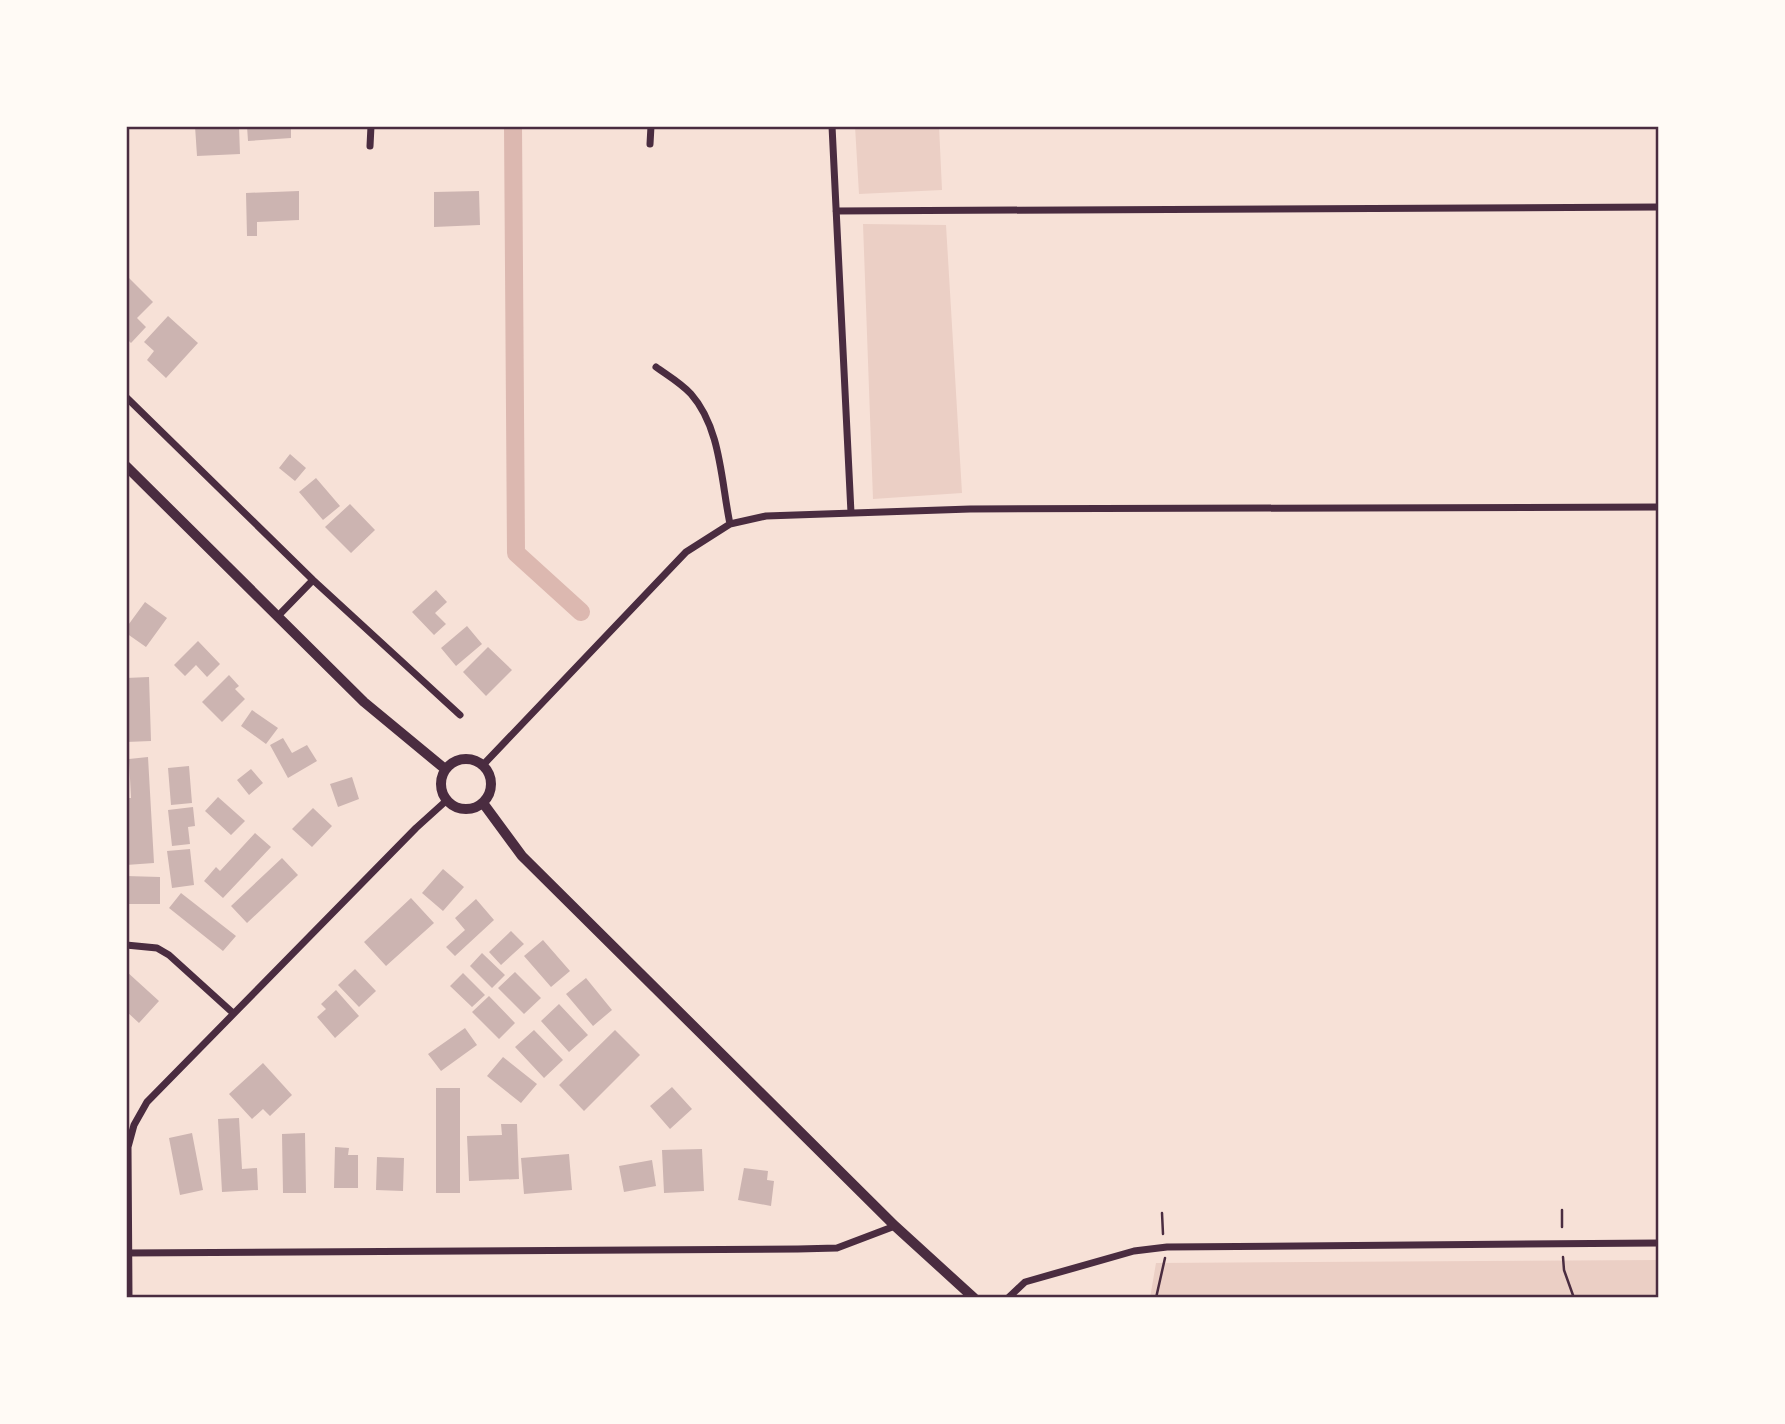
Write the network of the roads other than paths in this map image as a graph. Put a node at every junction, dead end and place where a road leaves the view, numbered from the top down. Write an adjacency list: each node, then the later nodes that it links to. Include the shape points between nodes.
1 (370, 126): 5 (street)
2 (651, 126): 4 (street)
3 (832, 126): 7 (street)
4 (650, 144)
5 (370, 146)
6 (1659, 207): 7 (street)
7 (836, 211): 12 (street)
8 (656, 367): 13 (street, via 692,394 707,422 719,454)
9 (126, 397): 14 (street)
10 (126, 466): 15 (street)
11 (1659, 507): 12 (street)
12 (851, 513): 13 (street, via 766,516)
13 (730, 524): 17 (street, via 686,552)
14 (313, 580): 15 (street); 16 (street)
15 (278, 616): 18 (street, via 387,723)
16 (460, 715)
17 (483, 765): 18 (street, via 463,759); 20 (street, via 492,784)
18 (445, 769): 19 (street, via 441,785)
19 (447, 800): 20 (street, via 464,809); 22 (street)
20 (482, 803): 23 (street, via 522,856)
21 (126, 945): 22 (street, via 157,948 169,955)
22 (233, 1013): 25 (street, via 147,1102 134,1125 128,1147)
23 (895, 1226): 25 (street, via 867,1239 824,1248); 27 (street)
24 (1659, 1243): 28 (street, via 1167,1247 1134,1251 1025,1282)
25 (127, 1253): 26 (street)
26 (129, 1298)
27 (974, 1298)
28 (1008, 1298)

